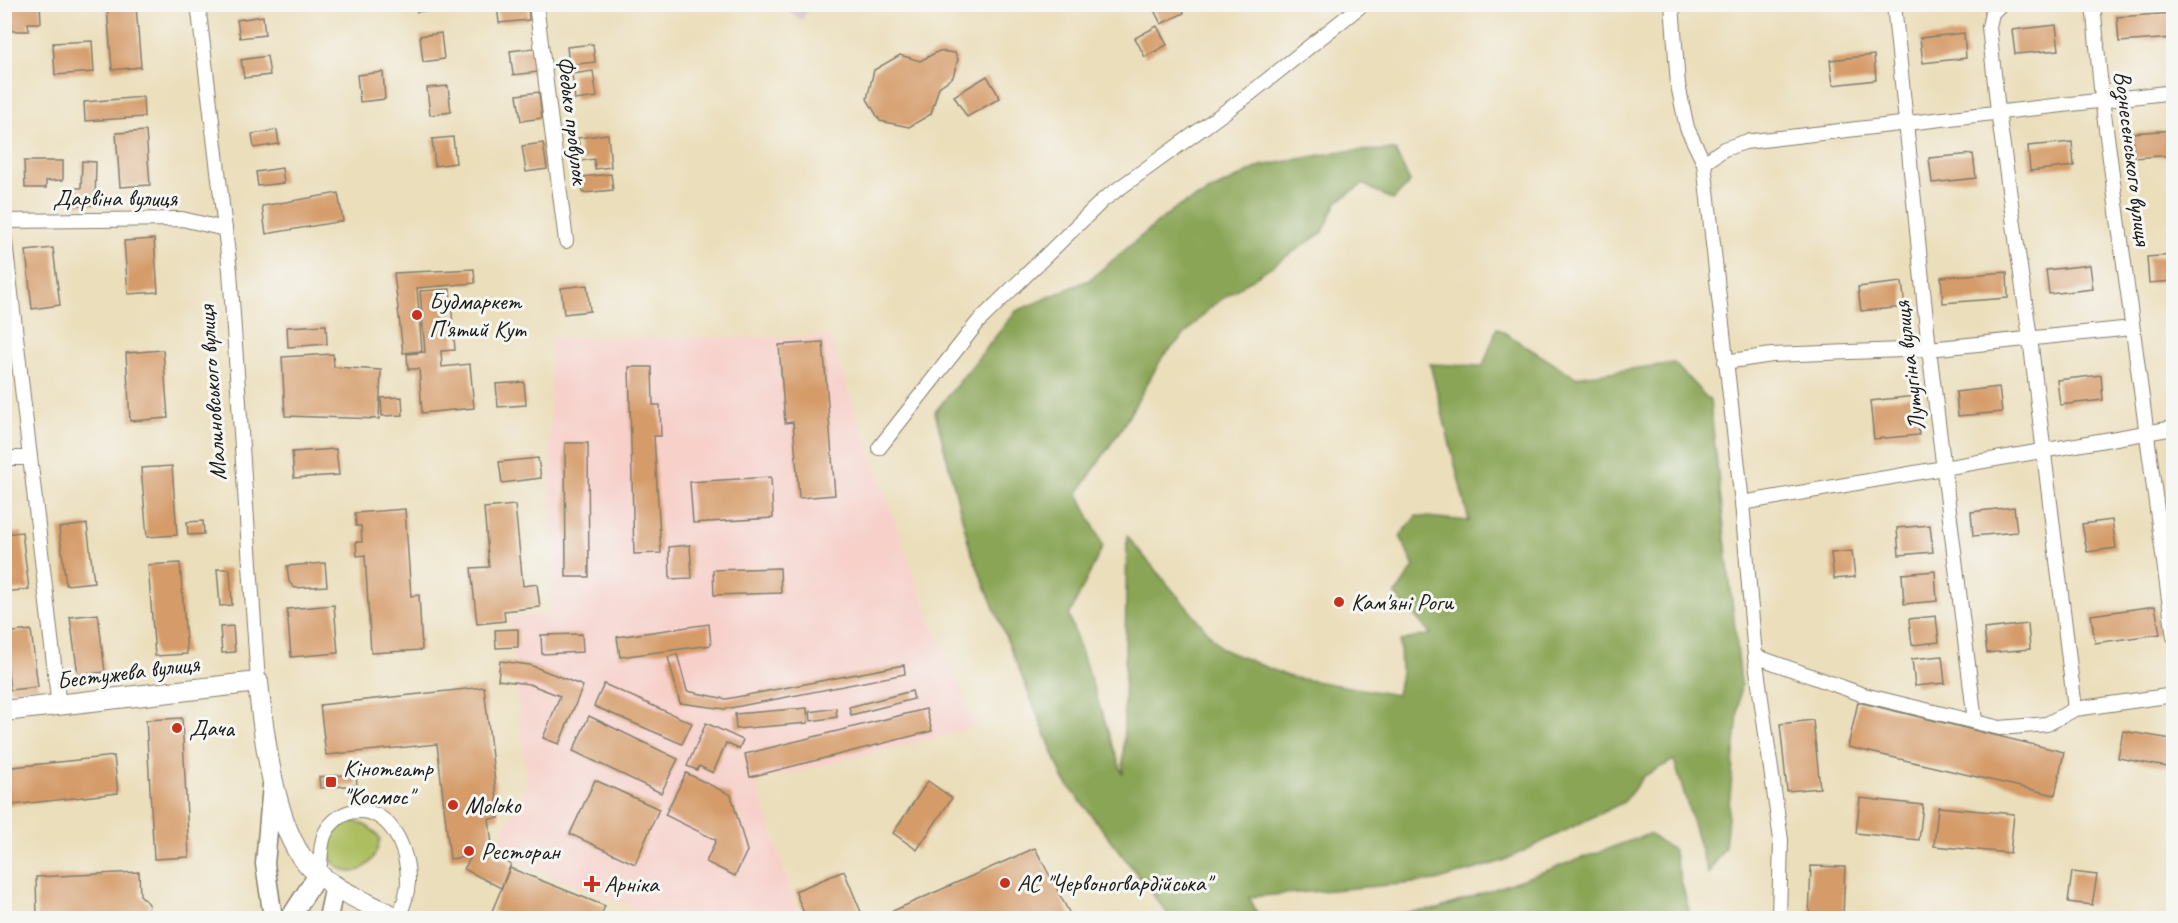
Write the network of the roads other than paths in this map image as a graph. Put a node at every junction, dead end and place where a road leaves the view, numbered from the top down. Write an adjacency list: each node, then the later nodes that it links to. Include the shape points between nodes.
1 (198, 4): 14 (street, Малиновського вулиця)
2 (536, 4): 16 (street, Федько провулок)
3 (1363, 4): 23 (street, via 1251,93 1103,200 978,322)
4 (1672, 4): 12 (street, via 1678,86 1687,128)
5 (1894, 4): 11 (street, Лутугіна вулиця)
6 (2001, 4): 10 (street, via 1992,13 1989,27)
7 (2093, 4): 9 (street, Вознесенського вулиця)
8 (2174, 92): 9 (street)
9 (2102, 99): 10 (street); 17 (street, Вознесенського вулиця)
10 (1998, 111): 11 (street); 18 (street)
11 (1904, 122): 12 (street, via 1745,141); 19 (street, Лутугіна вулиця)
12 (1704, 163): 20 (street)
13 (4, 221): 14 (street, Дарвіна вулиця, via 182,219)
14 (225, 229): 31 (street, Малиновського вулиця)
15 (4, 233): 26 (street)
16 (566, 241)
17 (2132, 328): 18 (street); 22 (street, Вознесенського вулиця)
18 (2030, 338): 19 (street); 24 (street)
19 (1929, 349): 20 (street, via 1772,355); 27 (street, Лутугіна вулиця)
20 (1725, 362): 28 (street)
21 (2174, 428): 22 (street)
22 (2146, 432): 24 (street); 29 (street, Вознесенського вулиця)
23 (879, 448)
24 (2044, 450): 27 (street); 34 (street)
25 (4, 458): 26 (street)
26 (30, 458): 33 (street)
27 (1944, 468): 28 (street); 36 (street, Лутугіна вулиця)
28 (1743, 503): 30 (street)
29 (2174, 638)
30 (1755, 656): 36 (street, via 1864,695); 44 (street, via 1781,840)
31 (258, 682): 33 (main road, Бестужева вулиця); 37 (main road, Малиновського вулиця)
32 (2174, 695): 34 (street)
33 (59, 707): 35 (main road, Бестужева вулиця)
34 (2075, 709): 36 (street, via 2047,724 2000,728)
35 (4, 711)
36 (1975, 721)
37 (272, 777): 38 (main road, Малиновського вулиця, via 301,855); 40 (street, via 265,864)
38 (319, 873): 39 (main road, Малиновського вулиця); 41 (street); 43 (street, via 324,837 332,823 345,814 363,810 375,814 390,824 405,858 408,883)
39 (335, 885): 42 (street); 43 (main road, Малиновського вулиця)
40 (273, 918)
41 (290, 918)
42 (328, 918)
43 (398, 918)
44 (1779, 918)

